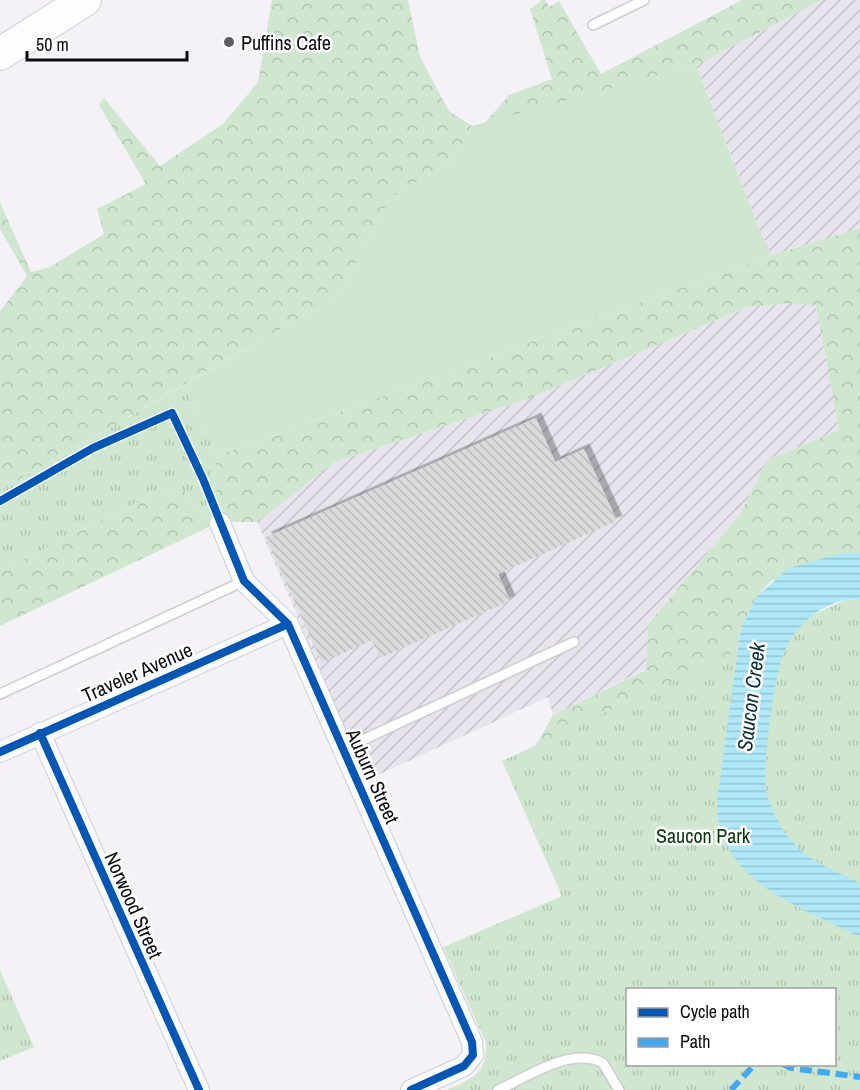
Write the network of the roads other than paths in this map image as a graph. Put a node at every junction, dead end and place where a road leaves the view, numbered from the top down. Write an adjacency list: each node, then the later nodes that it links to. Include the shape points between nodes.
1 (86, 0): 4 (highway)
2 (644, 0): 3 (lane)
3 (593, 25)
4 (0, 54)
5 (220, 523): 6 (street, Auburn Street)
6 (244, 581): 7 (street, Auburn Street); 9 (lane)
7 (288, 624): 10 (street, Traveler Avenue); 11 (street, Auburn Street)
8 (574, 642): 11 (lane)
9 (0, 694)
10 (40, 733): 12 (street, Traveler Avenue); 13 (street, Norwood Street)
11 (343, 749): 14 (street, Auburn Street, via 472,1042 473,1055 464,1066)
12 (0, 752)
13 (199, 1090)
14 (411, 1090)
15 (498, 1090): 16 (lane, via 560,1063 584,1058 603,1063)
16 (619, 1090)

